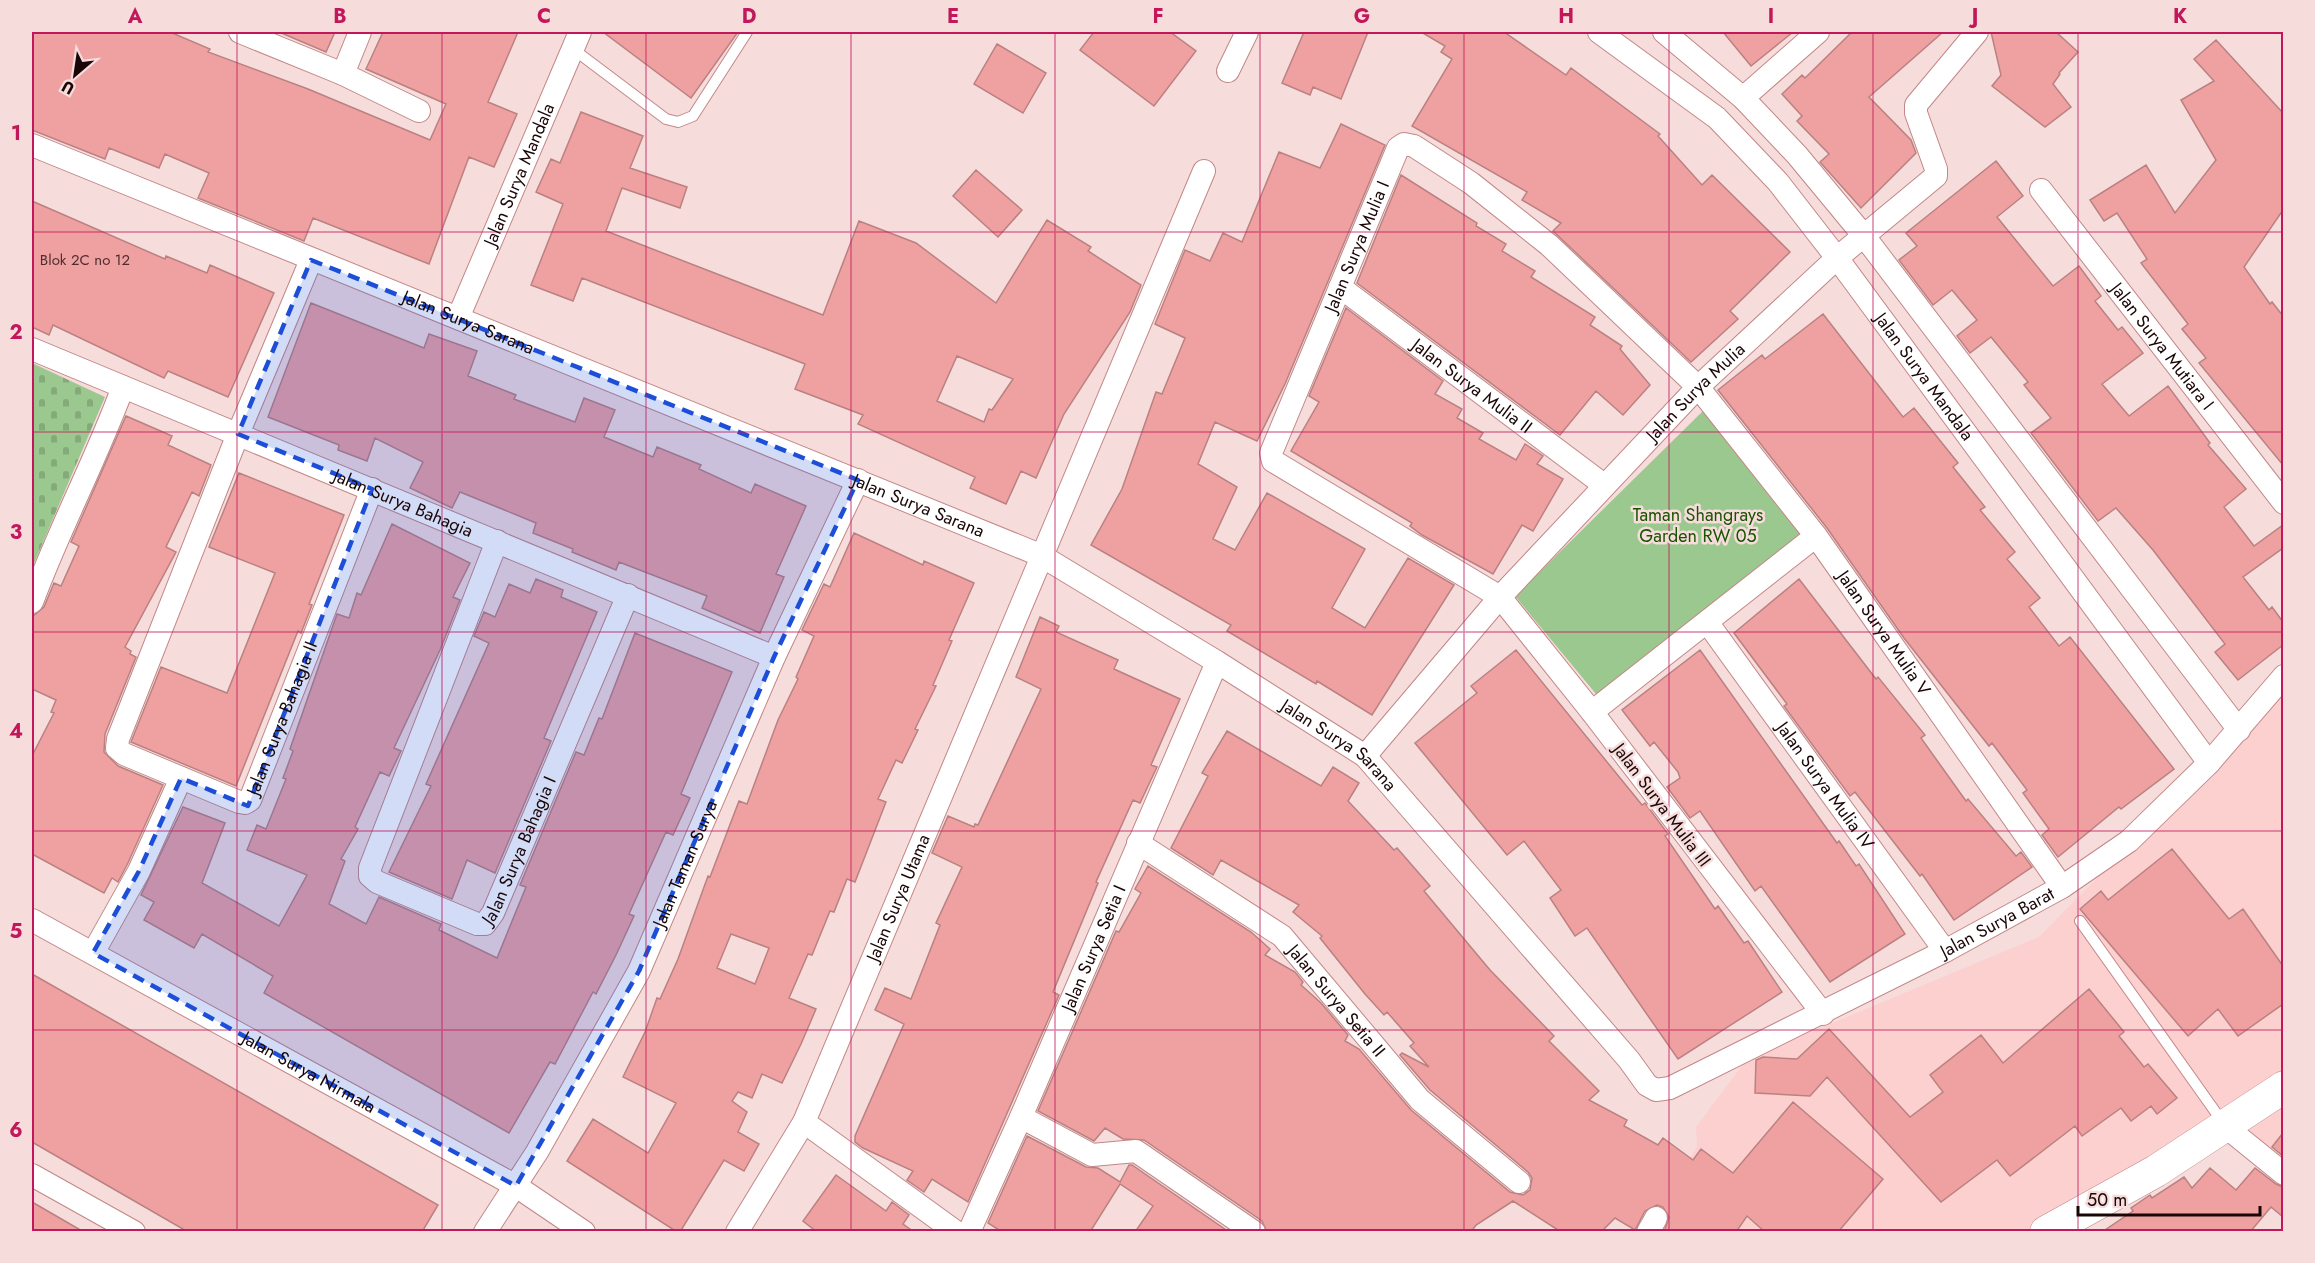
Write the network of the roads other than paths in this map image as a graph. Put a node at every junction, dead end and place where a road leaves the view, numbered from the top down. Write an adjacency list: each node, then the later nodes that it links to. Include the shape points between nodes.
1 (240, 32): 11 (street)
2 (360, 32): 11 (street)
3 (747, 32): 9 (lane, via 693,116 678,122 666,119)
4 (1247, 32): 10 (street)
5 (1599, 32): 18 (street, Jalan Surya Mandala, via 1717,118 1778,182)
6 (1664, 32): 12 (street, Jalan Surya Mandala)
7 (1818, 32): 12 (street)
8 (1977, 32): 17 (street, Jalan Surya Mulia, via 1916,105 1936,176)
9 (577, 40): 21 (street, Jalan Surya Mandala)
10 (1228, 71)
11 (343, 74): 13 (street)
12 (1743, 98): 17 (street, Jalan Surya Mandala, via 1797,155)
13 (419, 111)
14 (32, 145): 19 (street, Jalan Surya Sarana)
15 (1204, 171): 32 (street, Jalan Surya Utama)
16 (2041, 190): 29 (street, Jalan Surya Mutiara I)
17 (1864, 236): 18 (street, Jalan Surya Mulia); 41 (street, Jalan Surya Mandala)
18 (1837, 258): 24 (street, Jalan Surya Mulia); 43 (street, Jalan Surya Mandala)
19 (311, 260): 21 (street, Jalan Surya Sarana); 25 (street, Jalan Surya Bahagia II)
20 (1340, 287): 24 (street, Jalan Surya Mulia I, via 1398,148 1404,144 1414,146 1471,183 1549,244); 27 (street, Jalan Surya Mulia II); 34 (street, Jalan Surya Mulia I, via 1271,453 1273,461)
21 (458, 318): 26 (street, Jalan Surya Sarana)
22 (32, 349): 23 (street, Jalan Surya Bahagia)
23 (123, 387): 25 (street, Jalan Surya Bahagia); 35 (street)
24 (1698, 387): 27 (street, Jalan Surya Mulia); 30 (street, Jalan Surya Mulia V)
25 (237, 434): 28 (street, Jalan Surya Bahagia); 44 (street, Jalan Surya Bahagia II, via 118,739 117,748 124,754)
26 (858, 480): 32 (street, Jalan Surya Sarana); 37 (street, Jalan Taman Surya)
27 (1604, 485): 34 (street, Jalan Surya Mulia)
28 (372, 489): 31 (street, Jalan Surya Bahagia); 44 (street, Jalan Surya Bahagia II, via 250,800 239,802)
29 (2283, 503)
30 (1816, 536): 36 (street); 46 (street, Jalan Surya Mulia V)
31 (496, 541): 33 (street, Jalan Surya Bahagia); 33 (street, Jalan Surya Bahagia I, via 370,868 370,876 377,882 477,924 485,924 493,913)
32 (1040, 555): 38 (street, Jalan Surya Sarana); 55 (street, Jalan Surya Utama)
33 (628, 595): 37 (street, Jalan Surya Bahagia)
34 (1500, 597): 40 (street, Jalan Surya Mulia III); 42 (street, Jalan Surya Mulia)
35 (32, 602)
36 (1707, 622): 40 (street); 49 (street, Jalan Surya Mulia IV)
37 (774, 657): 60 (street, Jalan Taman Surya, via 639,970)
38 (1216, 662): 42 (street, Jalan Surya Sarana); 45 (street, Jalan Surya Setia I)
39 (2283, 676): 41 (street, Jalan Surya Barat)
40 (1592, 712): 51 (street, Jalan Surya Mulia III)
41 (2239, 730): 43 (street, Jalan Surya Barat)
42 (1365, 756): 53 (street, Jalan Surya Sarana, via 1647,1085)
43 (2209, 763): 46 (street, Jalan Surya Barat, via 2129,840)
44 (181, 778): 50 (street, via 139,871)
45 (1138, 843): 54 (street, Jalan Surya Setia I); 59 (street, Jalan Surya Setia II, via 1282,936 1420,1100)
46 (2062, 887): 49 (street, Jalan Surya Barat)
47 (32, 920): 50 (street, Jalan Surya Nirmala)
48 (2080, 921): 56 (lane)
49 (1945, 951): 51 (street, Jalan Surya Barat)
50 (93, 952): 60 (street, Jalan Surya Nirmala)
51 (1823, 1014): 53 (street, Jalan Surya Barat, via 1670,1088)
52 (2283, 1087): 56 (street)
53 (1656, 1090)
54 (1021, 1117): 67 (street, Jalan Surya Setia I); 68 (street, via 1092,1155 1136,1151)
55 (804, 1122): 65 (street, Jalan Surya Utama); 66 (street)
56 (2226, 1127): 57 (street); 61 (street)
57 (2283, 1174)
58 (32, 1175): 62 (street)
59 (1519, 1182)
60 (516, 1186): 63 (street, Jalan Taman Surya); 64 (street, Jalan Surya Nirmala)
61 (2050, 1231)
62 (134, 1232)
63 (485, 1232)
64 (584, 1232)
65 (737, 1232)
66 (956, 1232)
67 (969, 1232)
68 (1254, 1232)

